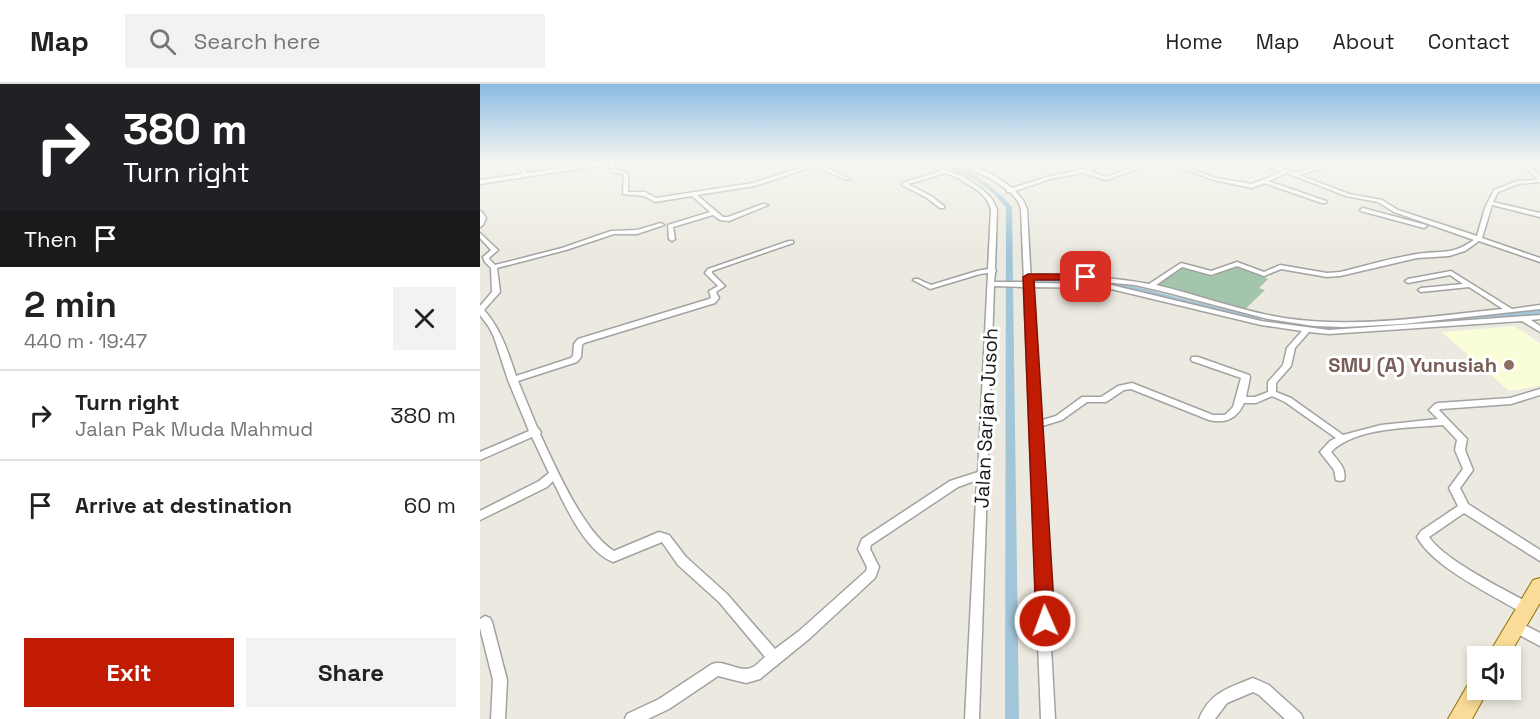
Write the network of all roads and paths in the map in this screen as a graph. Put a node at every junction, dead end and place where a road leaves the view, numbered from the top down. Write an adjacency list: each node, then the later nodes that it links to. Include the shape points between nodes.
1 (1009, 191): 29 (street, via 1024,209)
2 (625, 192): 9 (street, via 645,194 655,200)
3 (707, 192): 9 (street)
4 (918, 192): 13 (street)
5 (981, 192): 27 (street, Jalan Sarjan Jusoh, via 992,203)
6 (1294, 192): 10 (street)
7 (1340, 192): 20 (street, via 1380,201 1391,209)
8 (1496, 192): 11 (street)
9 (693, 194): 16 (street)
10 (1324, 202)
11 (1490, 203): 17 (street); 22 (street)
12 (765, 205): 16 (street, via 729,219)
13 (942, 207)
14 (1363, 210): 20 (street)
15 (480, 213): 18 (street)
16 (714, 213): 23 (street, via 670,226)
17 (1540, 215)
18 (480, 225)
19 (661, 225): 26 (street, via 637,232 614,232)
20 (1452, 230): 22 (street)
21 (480, 235): 26 (street, via 495,250 486,257)
22 (1478, 238): 25 (street); 33 (street, via 1463,250 1449,254 1418,256 1327,275 1280,267 1266,275 1237,264 1208,273 1179,266)
23 (672, 239)
24 (791, 242): 42 (street, via 708,271 722,286 712,291 712,301 581,341 573,360)
25 (1540, 260)
26 (494, 267): 42 (street, via 496,292 480,310 499,338)
27 (993, 271): 28 (street, via 930,287); 31 (street, Jalan Sarjan Jusoh)
28 (916, 280)
29 (1025, 281): 31 (street); 33 (street, via 1108,279); 35 (street, via 1107,286); 47 (street)
30 (1408, 281): 32 (street, via 1451,273)
31 (997, 284): 52 (street, Jalan Sarjan Jusoh)
32 (1470, 285): 34 (street); 37 (street)
33 (1150, 286): 35 (street)
34 (1421, 290)
35 (1190, 301): 37 (street, via 1308,323); 40 (street, via 1261,323)
36 (1540, 306): 37 (street)
37 (1517, 315): 38 (street); 39 (street); 40 (street, via 1347,332)
38 (1540, 317)
39 (1540, 330)
40 (1306, 331): 44 (street, via 1293,343 1290,361 1272,382)
41 (1195, 360): 45 (street, via 1244,375)
42 (512, 380): 48 (street)
43 (1540, 392): 46 (street, via 1506,401 1435,407)
44 (1272, 393): 45 (street, via 1256,400); 49 (street)
45 (1242, 400): 47 (street, via 1230,417 1221,420 1146,389 1126,386 1109,398 1085,399 1059,417)
46 (1445, 422): 49 (street, via 1391,426); 54 (street, via 1462,439 1460,450 1468,470 1454,488)
47 (1036, 425): 68 (street)
48 (536, 432): 50 (street); 51 (street)
49 (1343, 439): 53 (street, via 1325,452 1339,469)
50 (480, 456)
51 (554, 474): 55 (street, via 543,484); 63 (street, via 583,527 606,556 622,555 651,540 665,538 682,561 723,598)
52 (983, 474): 63 (street, via 954,484 866,542 864,549 873,567 871,574); 67 (street, Jalan Sarjan Jusoh)
53 (1340, 477)
54 (1464, 507): 56 (street); 58 (street, via 1425,534 1425,544)
55 (480, 516)
56 (1540, 556)
57 (1540, 586): 58 (main road)
58 (1526, 608): 60 (main road)
59 (484, 622): 65 (street, via 500,680)
60 (1515, 626): 61 (street); 62 (main road)
61 (1540, 640)
62 (1503, 646)
63 (775, 658): 66 (street, via 746,676 722,669 712,671 664,705)
64 (1471, 700): 71 (main road)
65 (498, 719)
66 (632, 719)
67 (972, 719)
68 (1048, 719)
69 (1206, 719): 70 (street, via 1222,698 1253,685)
70 (1296, 719)
71 (1459, 719)

